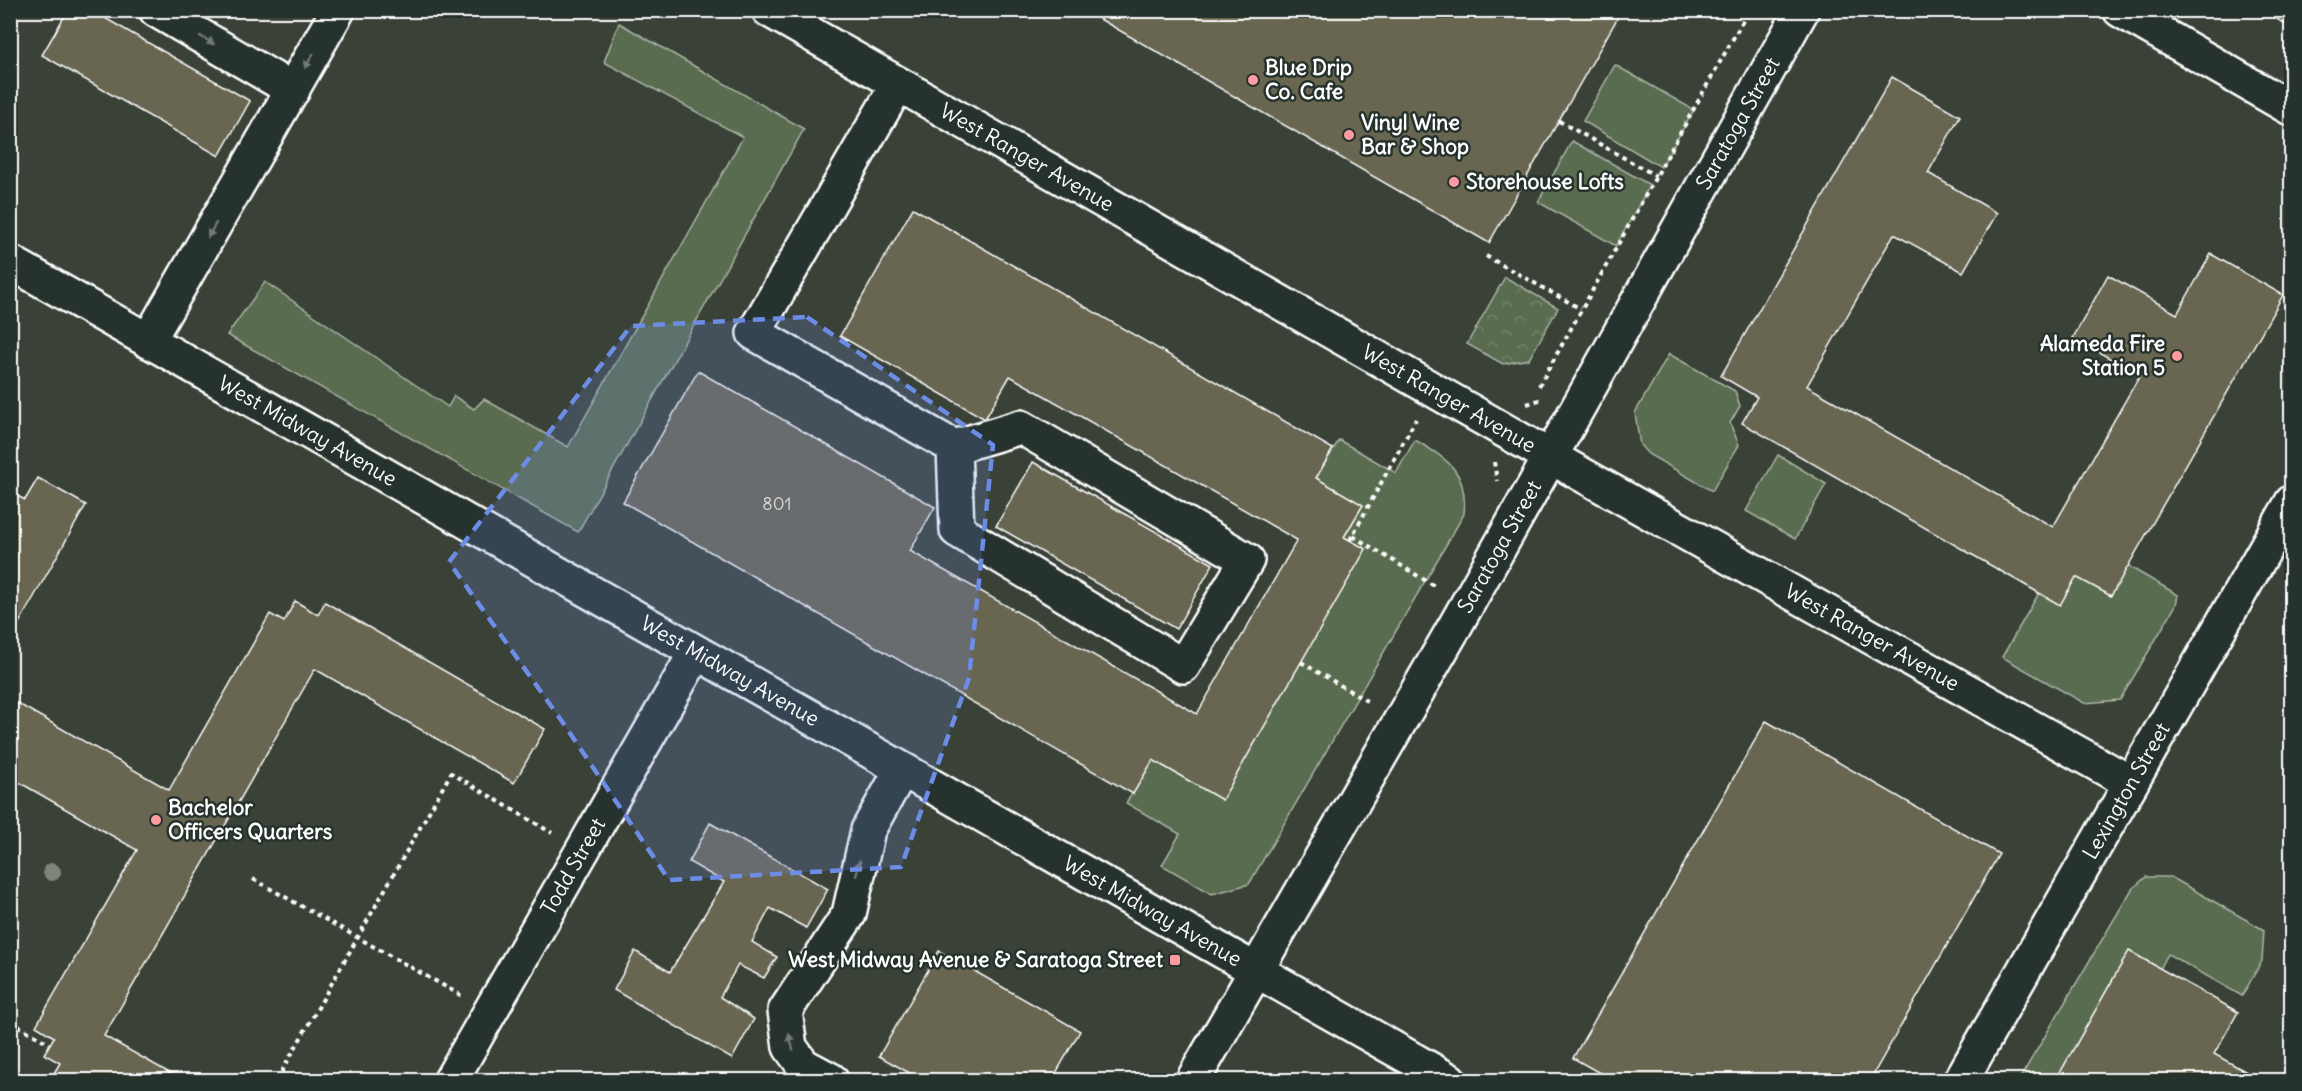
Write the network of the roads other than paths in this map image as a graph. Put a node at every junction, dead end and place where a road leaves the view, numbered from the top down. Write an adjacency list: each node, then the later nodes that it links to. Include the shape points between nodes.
1 (156, 10): 7 (street, one-way to 7)
2 (339, 10): 7 (street, one-way to 7)
3 (769, 10): 6 (street, West Ranger Avenue)
4 (2120, 10): 8 (street)
5 (1801, 11): 12 (street, Saratoga Street)
6 (898, 84): 11 (street, via 754,333); 12 (street, West Ranger Avenue)
7 (293, 90): 10 (street, one-way to 10)
8 (2292, 108)
9 (10, 262): 10 (street, West Midway Avenue)
10 (148, 341): 14 (street, West Midway Avenue)
11 (954, 447): 11 (street, via 957,530 1183,666 1247,560 1021,427)
12 (1549, 456): 16 (street, West Ranger Avenue); 17 (street, Saratoga Street)
13 (2292, 502): 16 (street, Lexington Street)
14 (695, 654): 15 (street, West Midway Avenue); 18 (street, Todd Street)
15 (901, 771): 17 (street, West Midway Avenue); 19 (street, one-way to 15, via 803,1065 790,1047 785,1011 849,914 868,830)
16 (2131, 783): 22 (street, Lexington Street)
17 (1256, 972): 20 (street, Saratoga Street); 21 (street, West Midway Avenue)
18 (451, 1080)
19 (831, 1080)
20 (1193, 1080)
21 (1449, 1080)
22 (1961, 1080)

